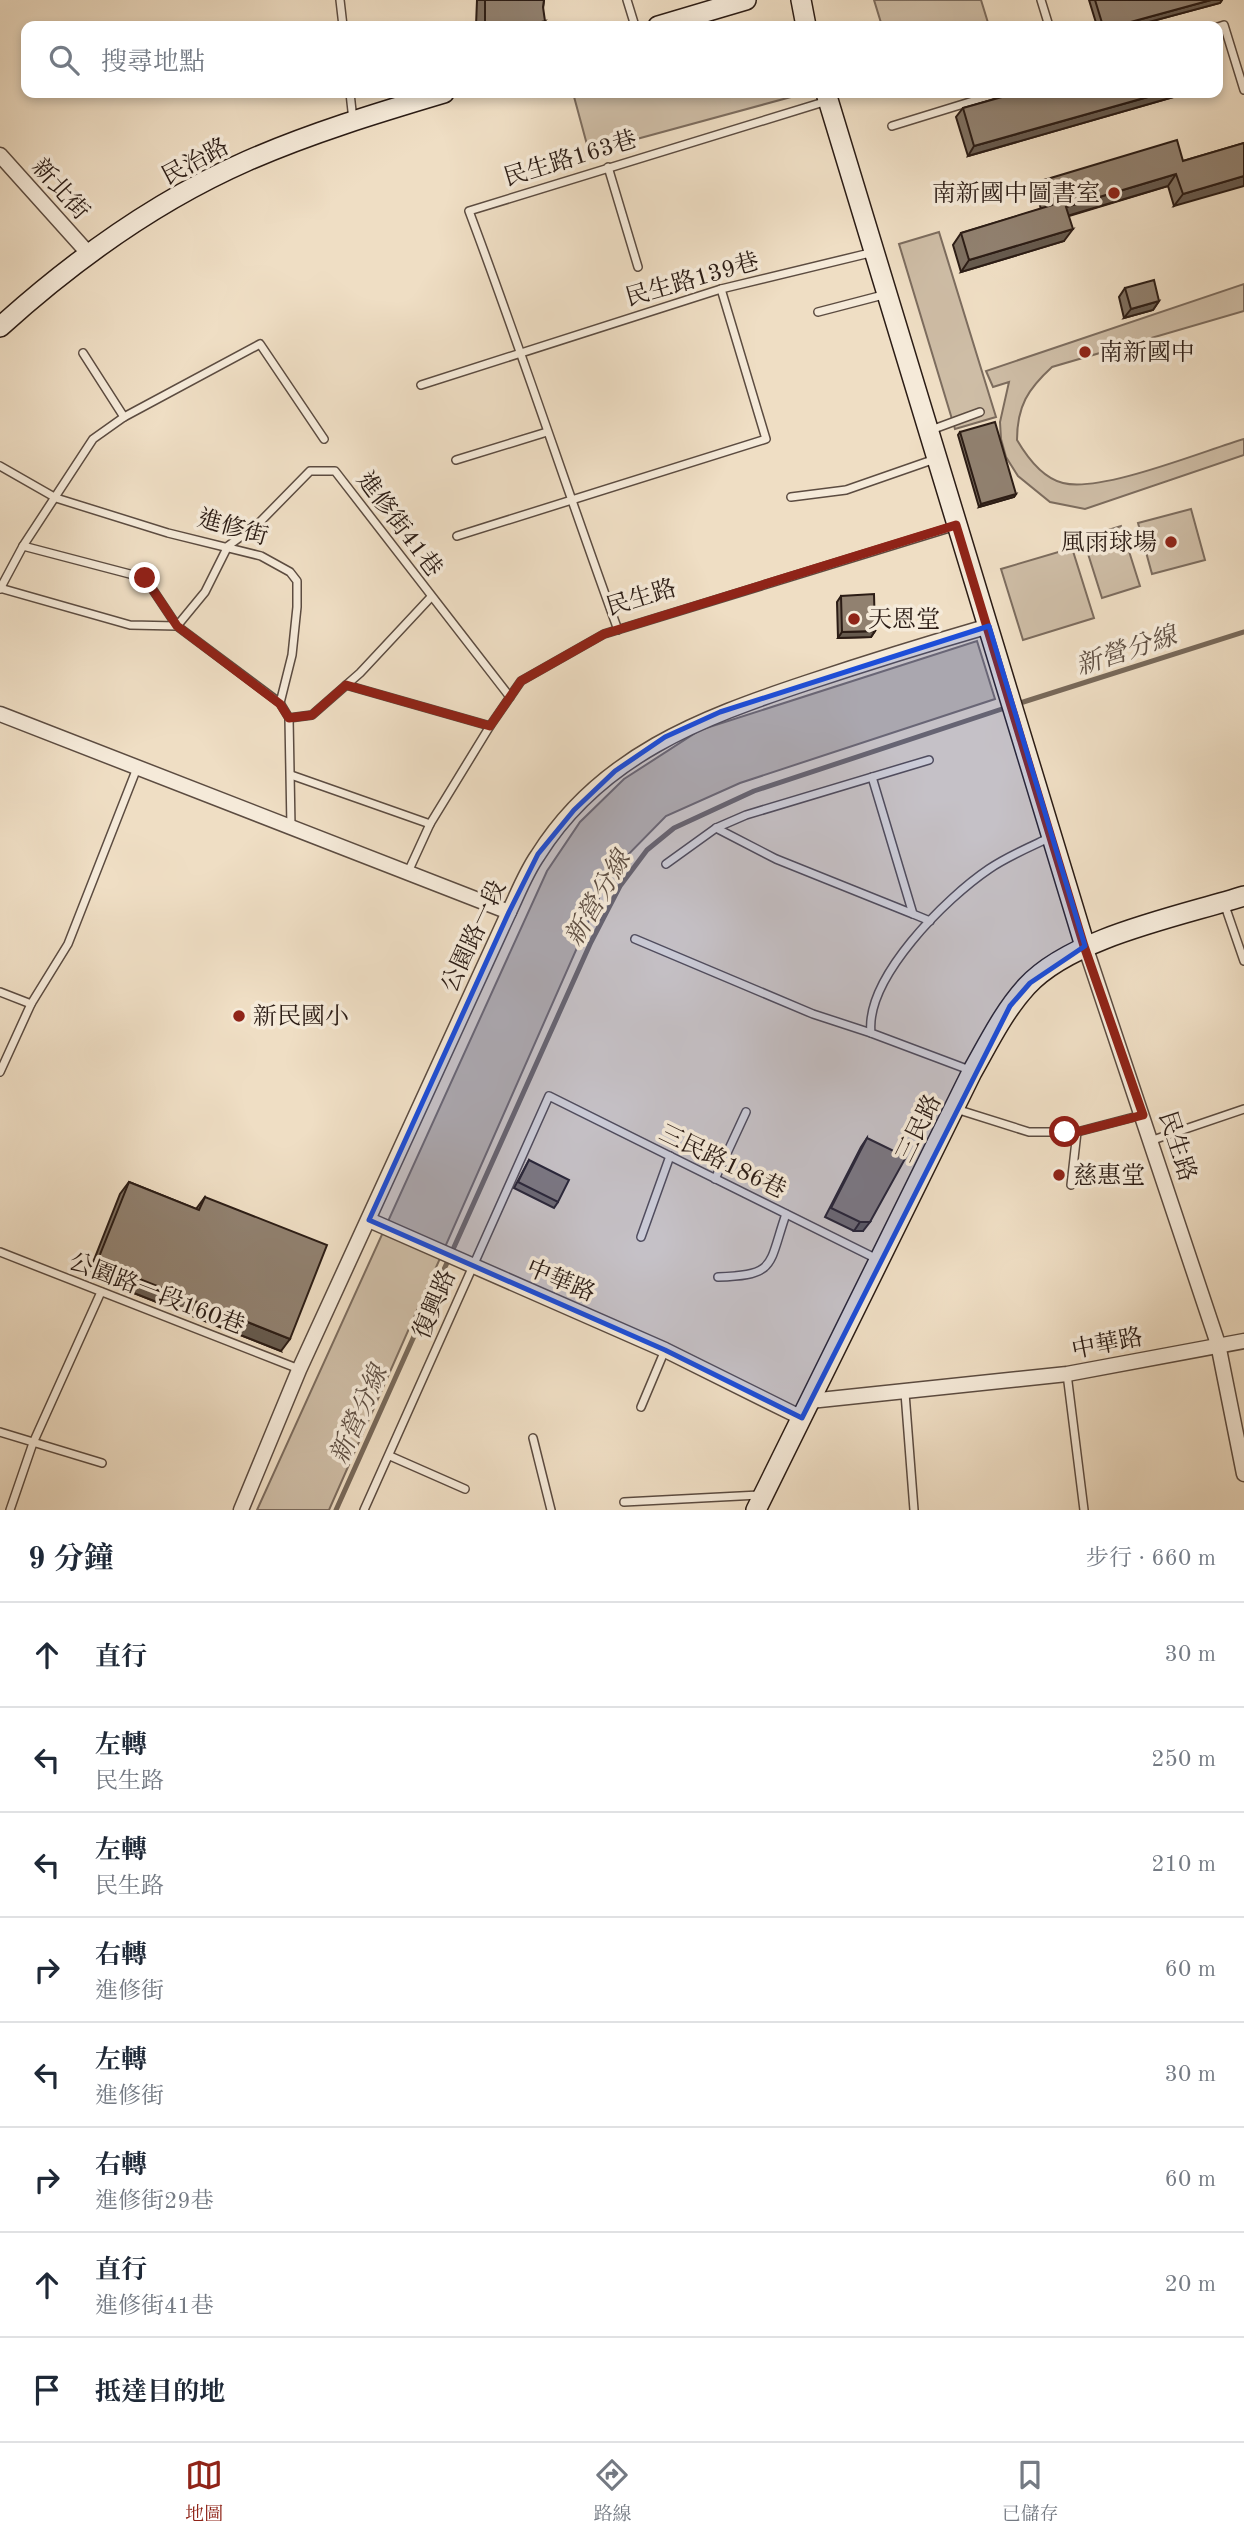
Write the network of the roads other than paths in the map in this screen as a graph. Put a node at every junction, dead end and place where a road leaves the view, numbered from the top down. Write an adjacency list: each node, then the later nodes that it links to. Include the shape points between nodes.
1 (341, 0): 5 (lane)
2 (627, 0): 6 (lane)
3 (746, 0): 7 (street)
4 (1041, 0): 8 (lane)
5 (343, 21)
6 (633, 21)
7 (675, 21)
8 (1047, 21)
9 (1223, 25): 10 (lane)
10 (1244, 90)
11 (351, 98): 16 (lane)
12 (428, 98): 16 (street, 民治路)
13 (824, 98): 19 (lane, 民生路163巷)
14 (827, 98): 20 (street, 民生路)
15 (983, 98): 17 (lane)
16 (353, 121): 21 (street, 民治路, via 245,161 181,194)
17 (891, 126)
18 (0, 155): 21 (street, 新北街)
19 (608, 167): 22 (lane); 27 (lane, 民生路163巷, via 469,211)
20 (875, 252): 23 (lane, 民生路139巷); 24 (street, 民生路)
21 (88, 253): 26 (street, 民治路)
22 (638, 267)
23 (722, 289): 27 (lane, 民生路139巷); 40 (lane, via 766,439)
24 (887, 294): 25 (lane); 33 (street, 民生路)
25 (818, 312)
26 (0, 327)
27 (522, 351): 29 (lane); 32 (lane, 民生路163巷)
28 (83, 353): 31 (lane)
29 (421, 384)
30 (980, 412): 33 (lane)
31 (124, 417): 34 (lane, via 260,344); 39 (lane, via 93,439)
32 (547, 432): 36 (lane); 40 (lane, 民生路163巷)
33 (927, 432): 35 (street, 民生路)
34 (324, 439)
35 (935, 459): 38 (lane, via 846,490); 41 (street, 民生路)
36 (456, 460)
37 (0, 466): 39 (lane, 進修街)
38 (791, 497)
39 (56, 498): 43 (lane, 進修街, via 179,536); 44 (lane)
40 (570, 499): 42 (lane); 49 (lane, 民生路163巷)
41 (956, 525): 48 (street, 民生路); 49 (lane, 民生路)
42 (457, 536)
43 (228, 546): 46 (lane, 進修街41巷, via 258,524 310,471 335,471); 47 (lane, 進修街41巷, via 205,592); 52 (lane, 進修街, via 261,556 290,572 297,582 292,655)
44 (23, 547): 45 (lane); 47 (lane, via 145,578)
45 (0, 588): 47 (lane, via 130,625)
46 (432, 597): 50 (lane); 51 (lane)
47 (177, 626): 52 (lane)
48 (989, 626): 63 (street, 民生路); 68 (street, 公園路一段, via 720,712 665,737 615,771 574,810 538,854)
49 (618, 630): 51 (lane, 民生路, via 559,657 521,681)
50 (346, 685): 54 (lane, via 312,715); 55 (lane)
51 (510, 697): 55 (lane, 民生路)
52 (280, 704): 54 (lane)
53 (0, 714): 57 (street)
54 (289, 718): 58 (lane)
55 (490, 726): 60 (lane, 民生路)
56 (929, 760): 59 (lane)
57 (137, 768): 61 (street); 75 (lane, via 68,944)
58 (291, 775): 60 (lane); 61 (lane)
59 (872, 777): 62 (lane); 69 (lane)
60 (430, 824): 65 (lane, 民生路)
61 (291, 827): 65 (street)
62 (716, 828): 64 (lane); 69 (lane, via 776,859)
63 (1052, 836): 70 (lane, via 989,869); 72 (street, 民生路)
64 (666, 864)
65 (408, 873): 68 (street)
66 (1244, 896): 67 (street, 三民路)
67 (1224, 902): 72 (street, 三民路); 73 (lane)
68 (509, 912): 89 (street, 公園路一段)
69 (913, 914): 70 (lane)
70 (930, 921): 76 (lane, via 878,992)
71 (635, 939): 76 (lane, via 813,1014)
72 (1084, 946): 78 (street, 三民路, via 1030,983 1010,1006); 82 (street, 民生路)
73 (1244, 961)
74 (0, 992): 75 (lane)
75 (31, 1004): 77 (lane)
76 (871, 1033): 78 (lane)
77 (0, 1072)
78 (972, 1072): 79 (street, 三民路)
79 (956, 1109): 83 (lane, via 1029,1132); 92 (street, 三民路)
80 (1244, 1110): 84 (lane)
81 (746, 1112): 86 (lane)
82 (1143, 1115): 83 (lane); 84 (street, 民生路)
83 (1077, 1132): 87 (lane)
84 (1150, 1140): 97 (street, 民生路)
85 (670, 1156): 86 (lane, 三民路186巷); 90 (lane); 93 (lane, 三民路186巷, via 549,1096)
86 (715, 1179): 88 (lane, 三民路186巷)
87 (1071, 1185)
88 (786, 1214): 92 (lane, 三民路186巷); 94 (lane, via 768,1266 754,1276)
89 (369, 1220): 93 (street, 中華路); 99 (street, 公園路一段)
90 (641, 1237)
91 (0, 1252): 95 (lane, 公園路一段160巷)
92 (879, 1260): 103 (street, 三民路)
93 (471, 1267): 98 (street, 中華路); 107 (lane, 復興路)
94 (718, 1277)
95 (101, 1292): 99 (lane, 公園路一段160巷); 106 (lane)
96 (1244, 1341): 97 (street, 中華路)
97 (1218, 1344): 100 (street, 中華路); 109 (street, 民生路)
98 (665, 1349): 102 (lane); 103 (street, 中華路)
99 (299, 1370): 114 (street, 公園路一段)
100 (1067, 1374): 101 (street, 中華路); 118 (lane)
101 (905, 1393): 103 (street, 中華路); 117 (lane)
102 (641, 1407)
103 (806, 1410): 112 (street, 三民路)
104 (0, 1432): 106 (lane)
105 (533, 1438): 116 (lane)
106 (33, 1443): 108 (lane); 113 (lane)
107 (390, 1457): 110 (lane); 115 (lane, 復興路)
108 (102, 1463)
109 (1244, 1474)
110 (465, 1489)
111 (624, 1502): 112 (lane)
112 (760, 1503)
113 (10, 1510)
114 (241, 1510)
115 (364, 1510)
116 (551, 1510)
117 (914, 1510)
118 (1084, 1510)

